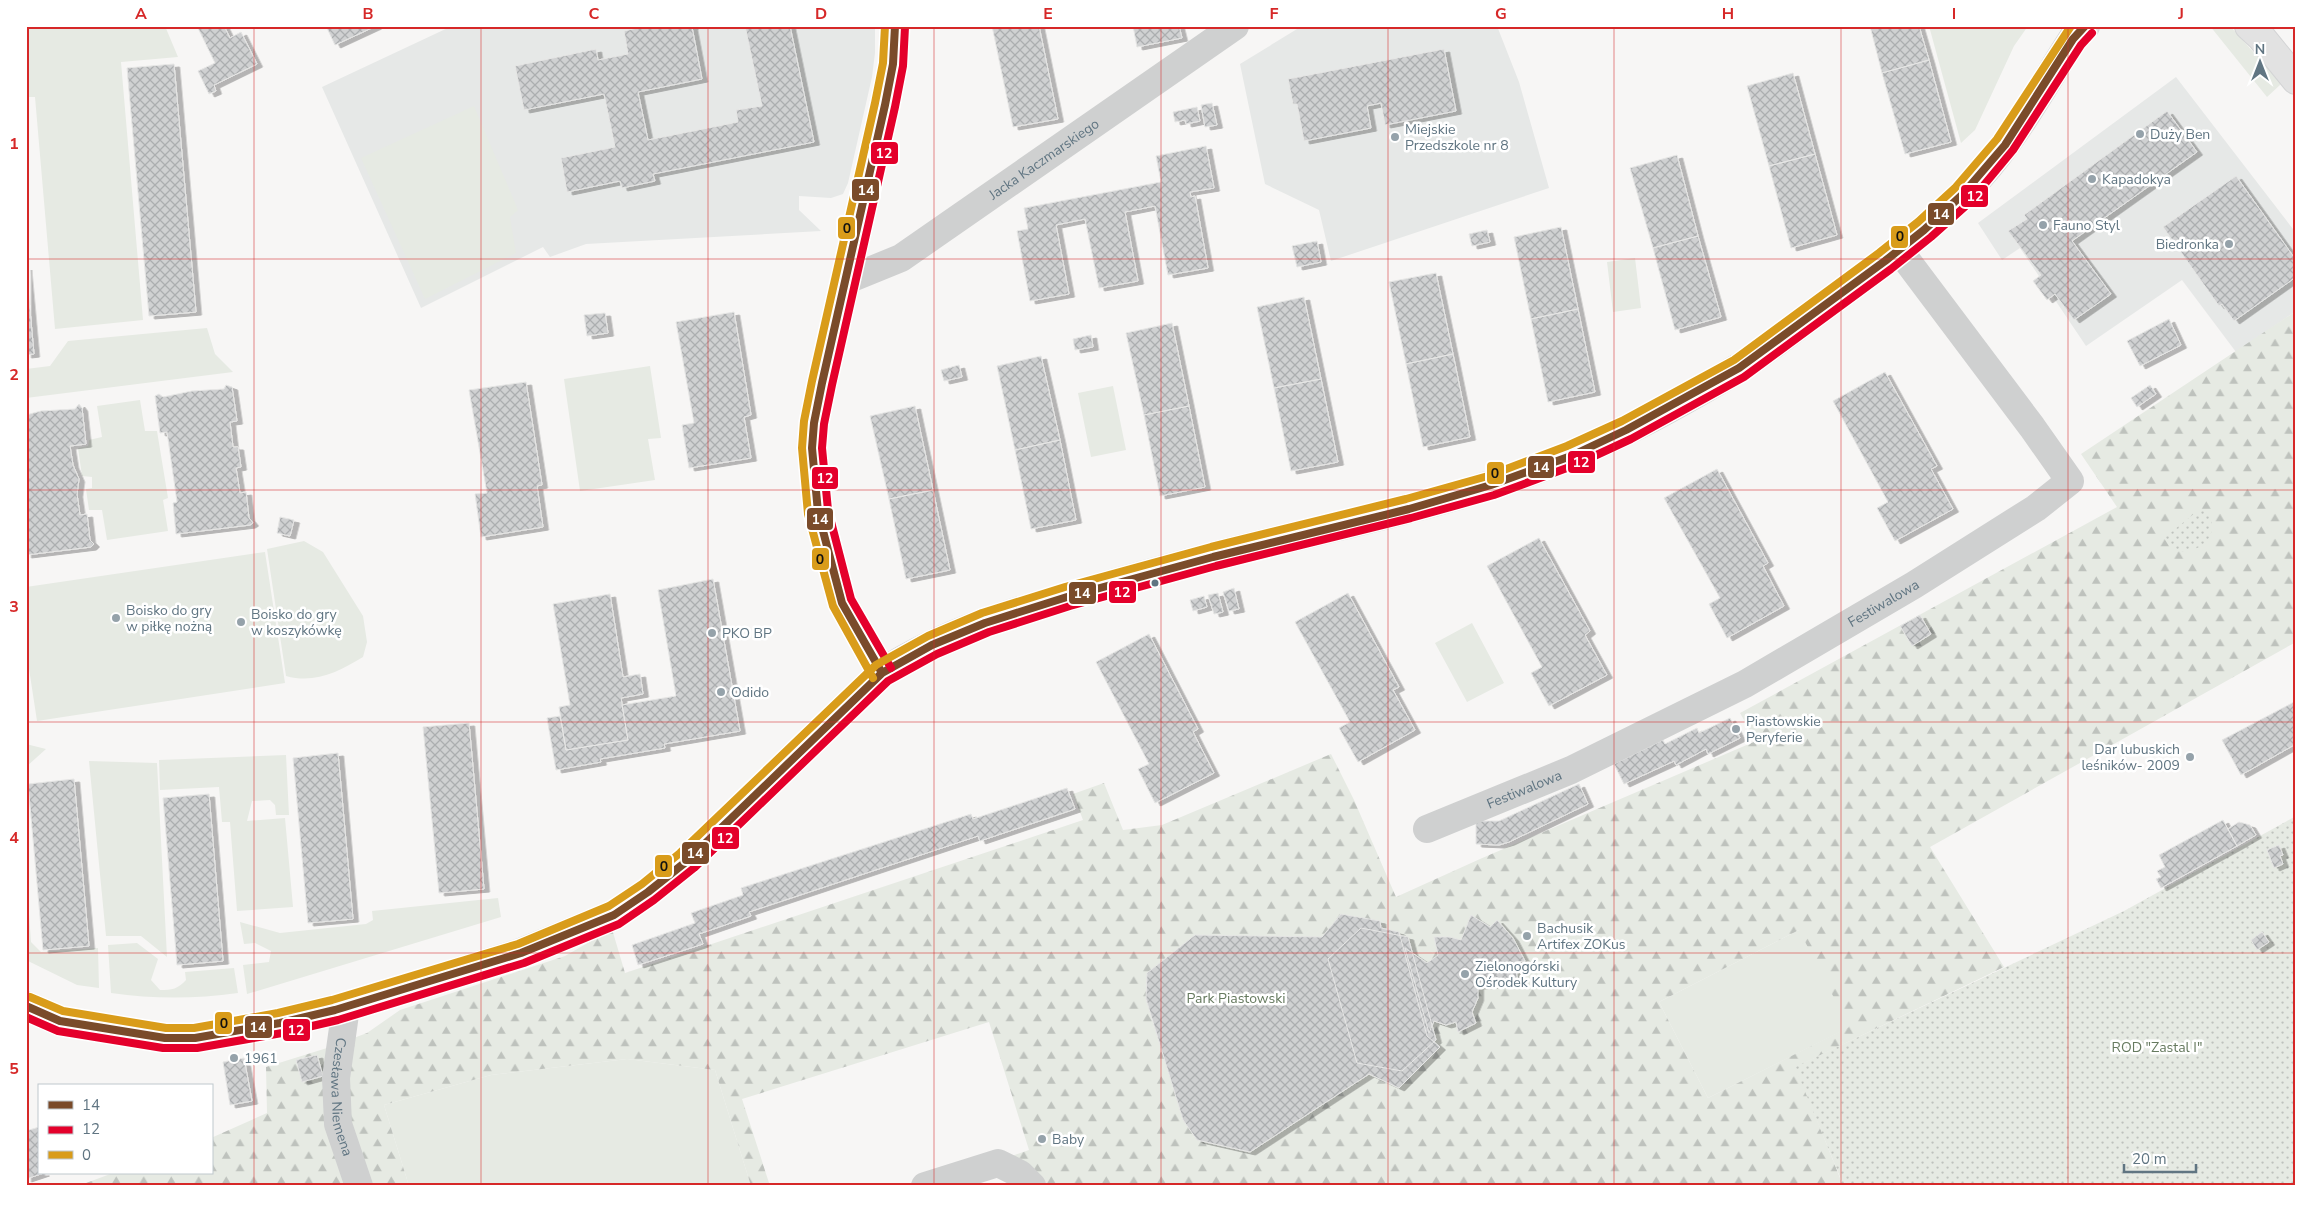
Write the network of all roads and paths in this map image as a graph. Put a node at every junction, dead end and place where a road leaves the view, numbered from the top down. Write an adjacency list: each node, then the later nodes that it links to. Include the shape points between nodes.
1 (895, 26): 7 (street, via 893,64)
2 (1235, 26): 7 (street, Jacka Kaczmarskiego, via 901,258)
3 (2079, 30): 6 (street, via 1981,175)
4 (2255, 30): 5 (street)
5 (2296, 80)
6 (1899, 250): 8 (street, via 1741,366 1611,438 1504,481 1426,506 1242,549 1028,608 946,636); 9 (street, Festiwalowa, via 2070,481 2036,508 1914,585 1745,684 1571,770)
7 (847, 280): 8 (street, via 814,423 813,472 818,512 842,603)
8 (882, 673): 11 (street, via 687,861 614,915 521,953)
9 (1427, 830)
10 (26, 1006): 11 (street, via 60,1021 149,1036 195,1038 280,1023)
11 (346, 1006): 12 (street, Czesława Niemena, via 336,1078 338,1124)
12 (359, 1186)
13 (924, 1186): 14 (street, via 998,1163 1020,1174)
14 (1032, 1186)

